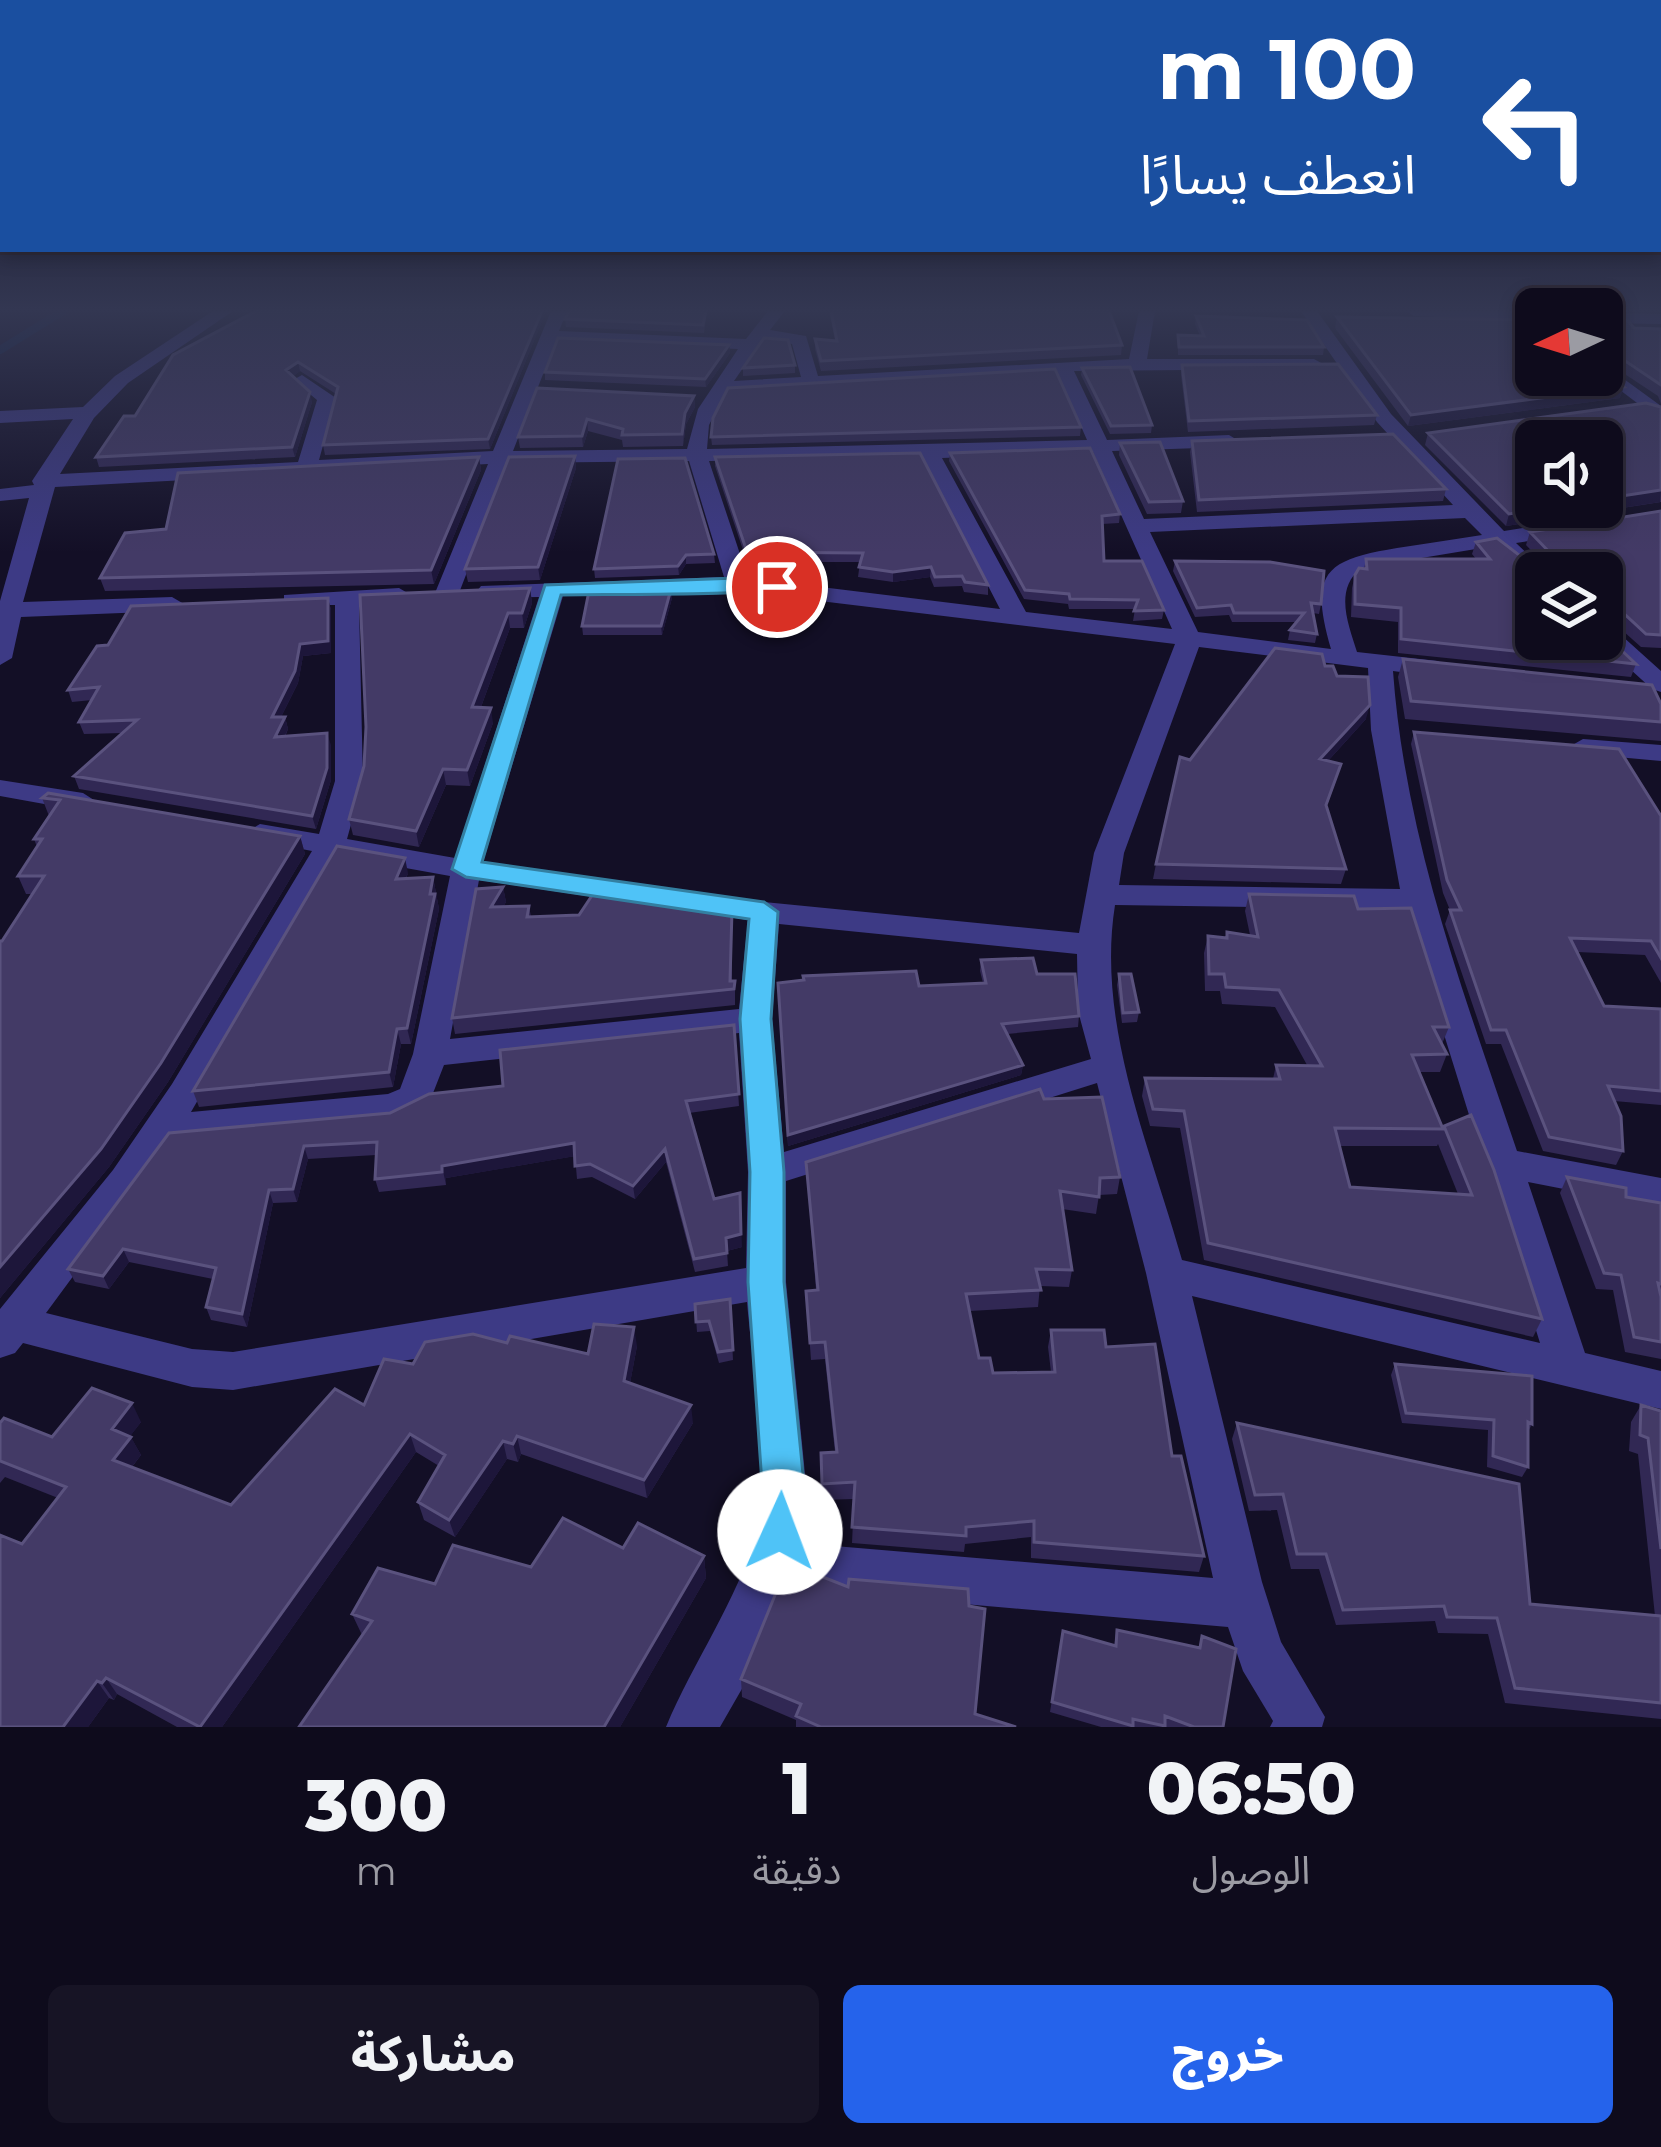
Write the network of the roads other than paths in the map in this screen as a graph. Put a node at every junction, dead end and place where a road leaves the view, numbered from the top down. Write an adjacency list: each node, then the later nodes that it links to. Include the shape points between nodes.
1 (107, 392): 9 (street)
2 (318, 392): 16 (street, via 327,398)
3 (526, 392): 14 (street)
4 (732, 392): 7 (street)
5 (1075, 392): 12 (street)
6 (1365, 392): 19 (street)
7 (720, 393): 8 (street); 15 (street, via 697,434)
8 (693, 397)
9 (86, 413): 10 (street); 17 (street)
10 (0, 418)
11 (1243, 440): 12 (street)
12 (1102, 446): 13 (street); 20 (street)
13 (929, 452): 15 (street); 31 (street)
14 (502, 457): 15 (street); 16 (street); 26 (street)
15 (699, 457): 24 (street)
16 (307, 466): 17 (street)
17 (40, 486): 18 (street); 30 (street)
18 (0, 495)
19 (1468, 511): 20 (street); 22 (street)
20 (1140, 526): 32 (street)
21 (1567, 528): 22 (street)
22 (1499, 539): 23 (street); 35 (street, via 1395,552 1341,570 1333,601)
23 (1515, 553)
24 (738, 584): 25 (street); 31 (street)
25 (553, 589): 26 (street); 44 (street)
26 (447, 592): 27 (street)
27 (347, 598): 28 (street); 43 (street, via 349,782)
28 (257, 601)
29 (190, 604): 30 (street)
30 (10, 610): 34 (street)
31 (1017, 618): 32 (street)
32 (1189, 640): 35 (street); 45 (street, via 1118,821)
33 (1623, 654): 37 (street)
34 (0, 658)
35 (1364, 661): 36 (street); 46 (street, via 1395,731)
36 (1474, 673)
37 (1653, 688)
38 (1545, 744): 39 (street)
39 (1661, 753)
40 (0, 788): 41 (street)
41 (121, 808)
42 (238, 829): 43 (street)
43 (331, 845): 44 (street); 52 (street)
44 (466, 869): 47 (street); 50 (street)
45 (1099, 895): 46 (street); 48 (street)
46 (1417, 899): 53 (street)
47 (764, 912): 48 (street); 49 (street)
48 (1093, 945): 51 (street)
49 (755, 1019): 50 (street); 54 (street)
50 (430, 1054): 52 (street, via 418,1091 401,1105)
51 (1108, 1066): 54 (street); 56 (street)
52 (161, 1129): 58 (street)
53 (1504, 1162): 55 (street); 59 (street)
54 (767, 1172): 57 (street)
55 (1661, 1193)
56 (1166, 1273): 59 (street); 62 (street)
57 (766, 1282): 58 (street, via 233,1371); 61 (street, via 783,1484 780,1532)
58 (8, 1332)
59 (1569, 1368): 60 (street)
60 (1661, 1390)
61 (766, 1563): 62 (street); 64 (street, via 725,1669)
62 (1245, 1605): 63 (street, via 1260,1654)
63 (1301, 1724)
64 (692, 1727)

